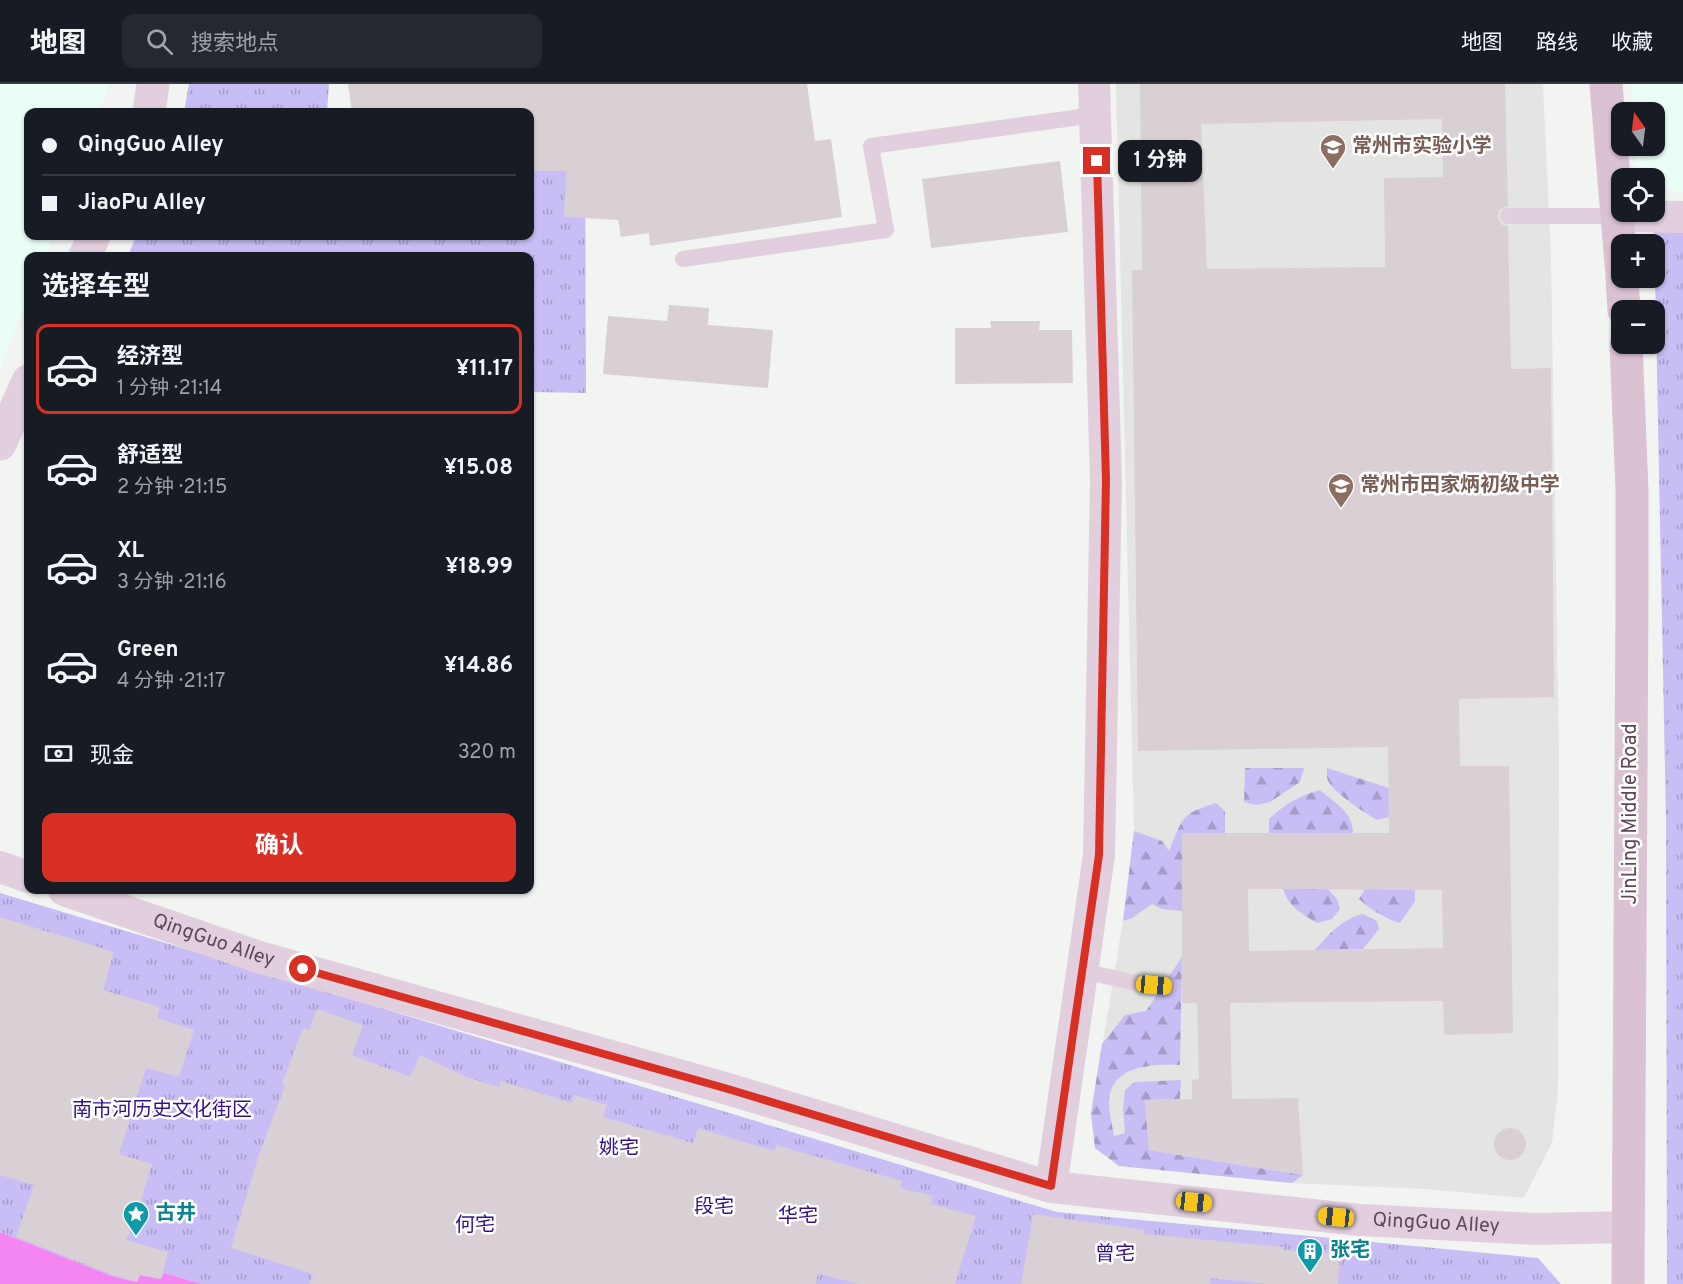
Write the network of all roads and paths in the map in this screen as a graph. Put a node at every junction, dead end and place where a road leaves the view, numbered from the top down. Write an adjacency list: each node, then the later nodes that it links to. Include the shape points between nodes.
1 (153, 84): 4 (street)
2 (1094, 84): 5 (street)
3 (1606, 84): 6 (main road)
4 (150, 108)
5 (1095, 115): 11 (lane, via 871,146 886,230); 18 (street, via 1106,480 1099,855)
6 (1613, 168)
7 (1508, 216): 8 (lane)
8 (1611, 216)
9 (1665, 217): 10 (street)
10 (1683, 217)
11 (683, 259)
12 (1626, 354): 21 (main road, JinLing Middle Road, via 1632,490)
13 (24, 390): 14 (street)
14 (0, 444)
15 (0, 867): 16 (street)
16 (24, 876)
17 (76, 894): 20 (street, QingGuo Alley, via 259,957 728,1089)
18 (1082, 971): 19 (lane); 20 (street)
19 (1168, 986)
20 (1051, 1186): 21 (street, QingGuo Alley, via 1360,1220 1536,1230)
21 (1629, 1227): 22 (main road, JinLing Middle Road)
22 (1628, 1284)

